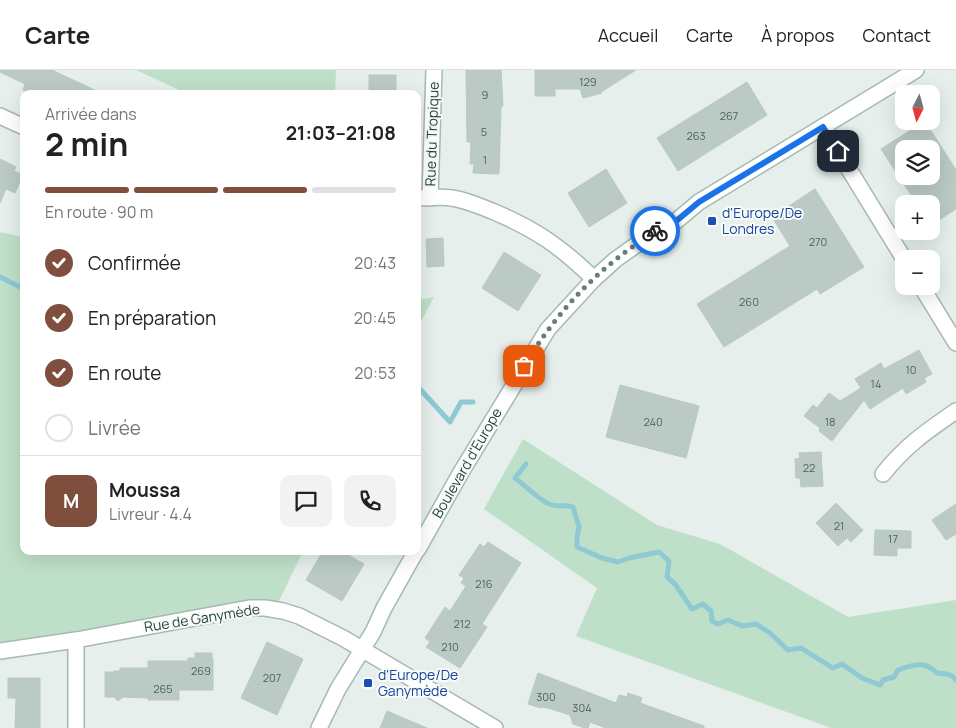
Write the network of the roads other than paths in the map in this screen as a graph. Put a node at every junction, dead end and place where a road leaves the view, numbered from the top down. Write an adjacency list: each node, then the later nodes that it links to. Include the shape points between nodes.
1 (434, 70): 6 (street, Rue du Tropique)
2 (916, 70): 5 (street, Boulevard d'Europe)
3 (0, 116): 4 (street)
4 (20, 125)
5 (823, 127): 7 (street); 8 (street, Boulevard d'Europe, via 699,202 675,222 657,230 614,260)
6 (424, 198): 8 (street, via 470,202 528,227 572,258)
7 (898, 250)
8 (594, 279): 13 (street, Boulevard d'Europe, via 548,329)
9 (927, 295): 10 (street)
10 (956, 343)
11 (956, 411): 12 (street, via 916,439)
12 (883, 474)
13 (421, 543)
14 (414, 555): 16 (street, Boulevard d'Europe)
15 (76, 640): 16 (street, Rue de Ganymède, via 232,611 265,608 299,616); 17 (street, Rue de Ganymède); 18 (street)
16 (363, 649): 19 (street, Boulevard d'Europe); 20 (street, Rue de Ganymède)
17 (0, 650)
18 (76, 728)
19 (319, 728)
20 (495, 728)

